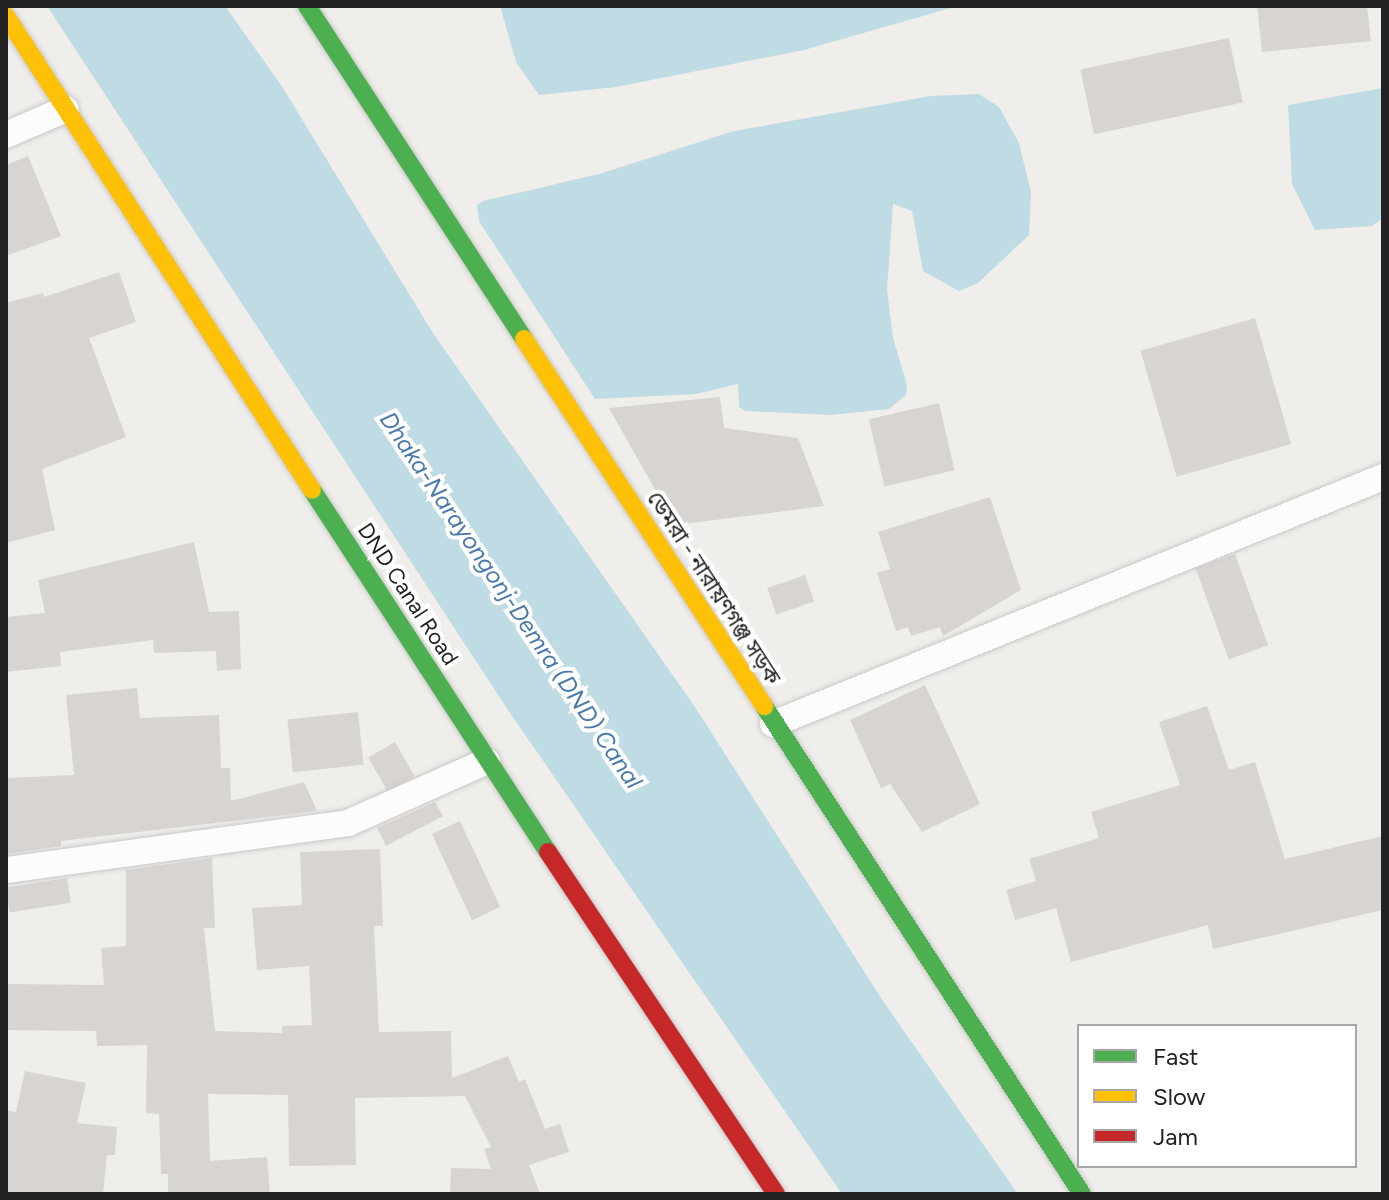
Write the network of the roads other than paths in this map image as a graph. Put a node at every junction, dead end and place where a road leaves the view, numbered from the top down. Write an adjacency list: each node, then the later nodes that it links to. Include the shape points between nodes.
1 (307, 6): 6 (main road, ডেমরা - নারায়ণগঞ্জ সড়ক)
2 (6, 16): 3 (main road, DND Canal Road)
3 (66, 109): 4 (street); 7 (main road, DND Canal Road)
4 (6, 135)
5 (1383, 477): 6 (street)
6 (773, 724): 10 (main road, ডেমরা - নারায়ণগঞ্জ সড়ক)
7 (487, 761): 8 (street, via 348,823); 9 (main road, DND Canal Road)
8 (6, 870)
9 (776, 1194)
10 (1082, 1194)

